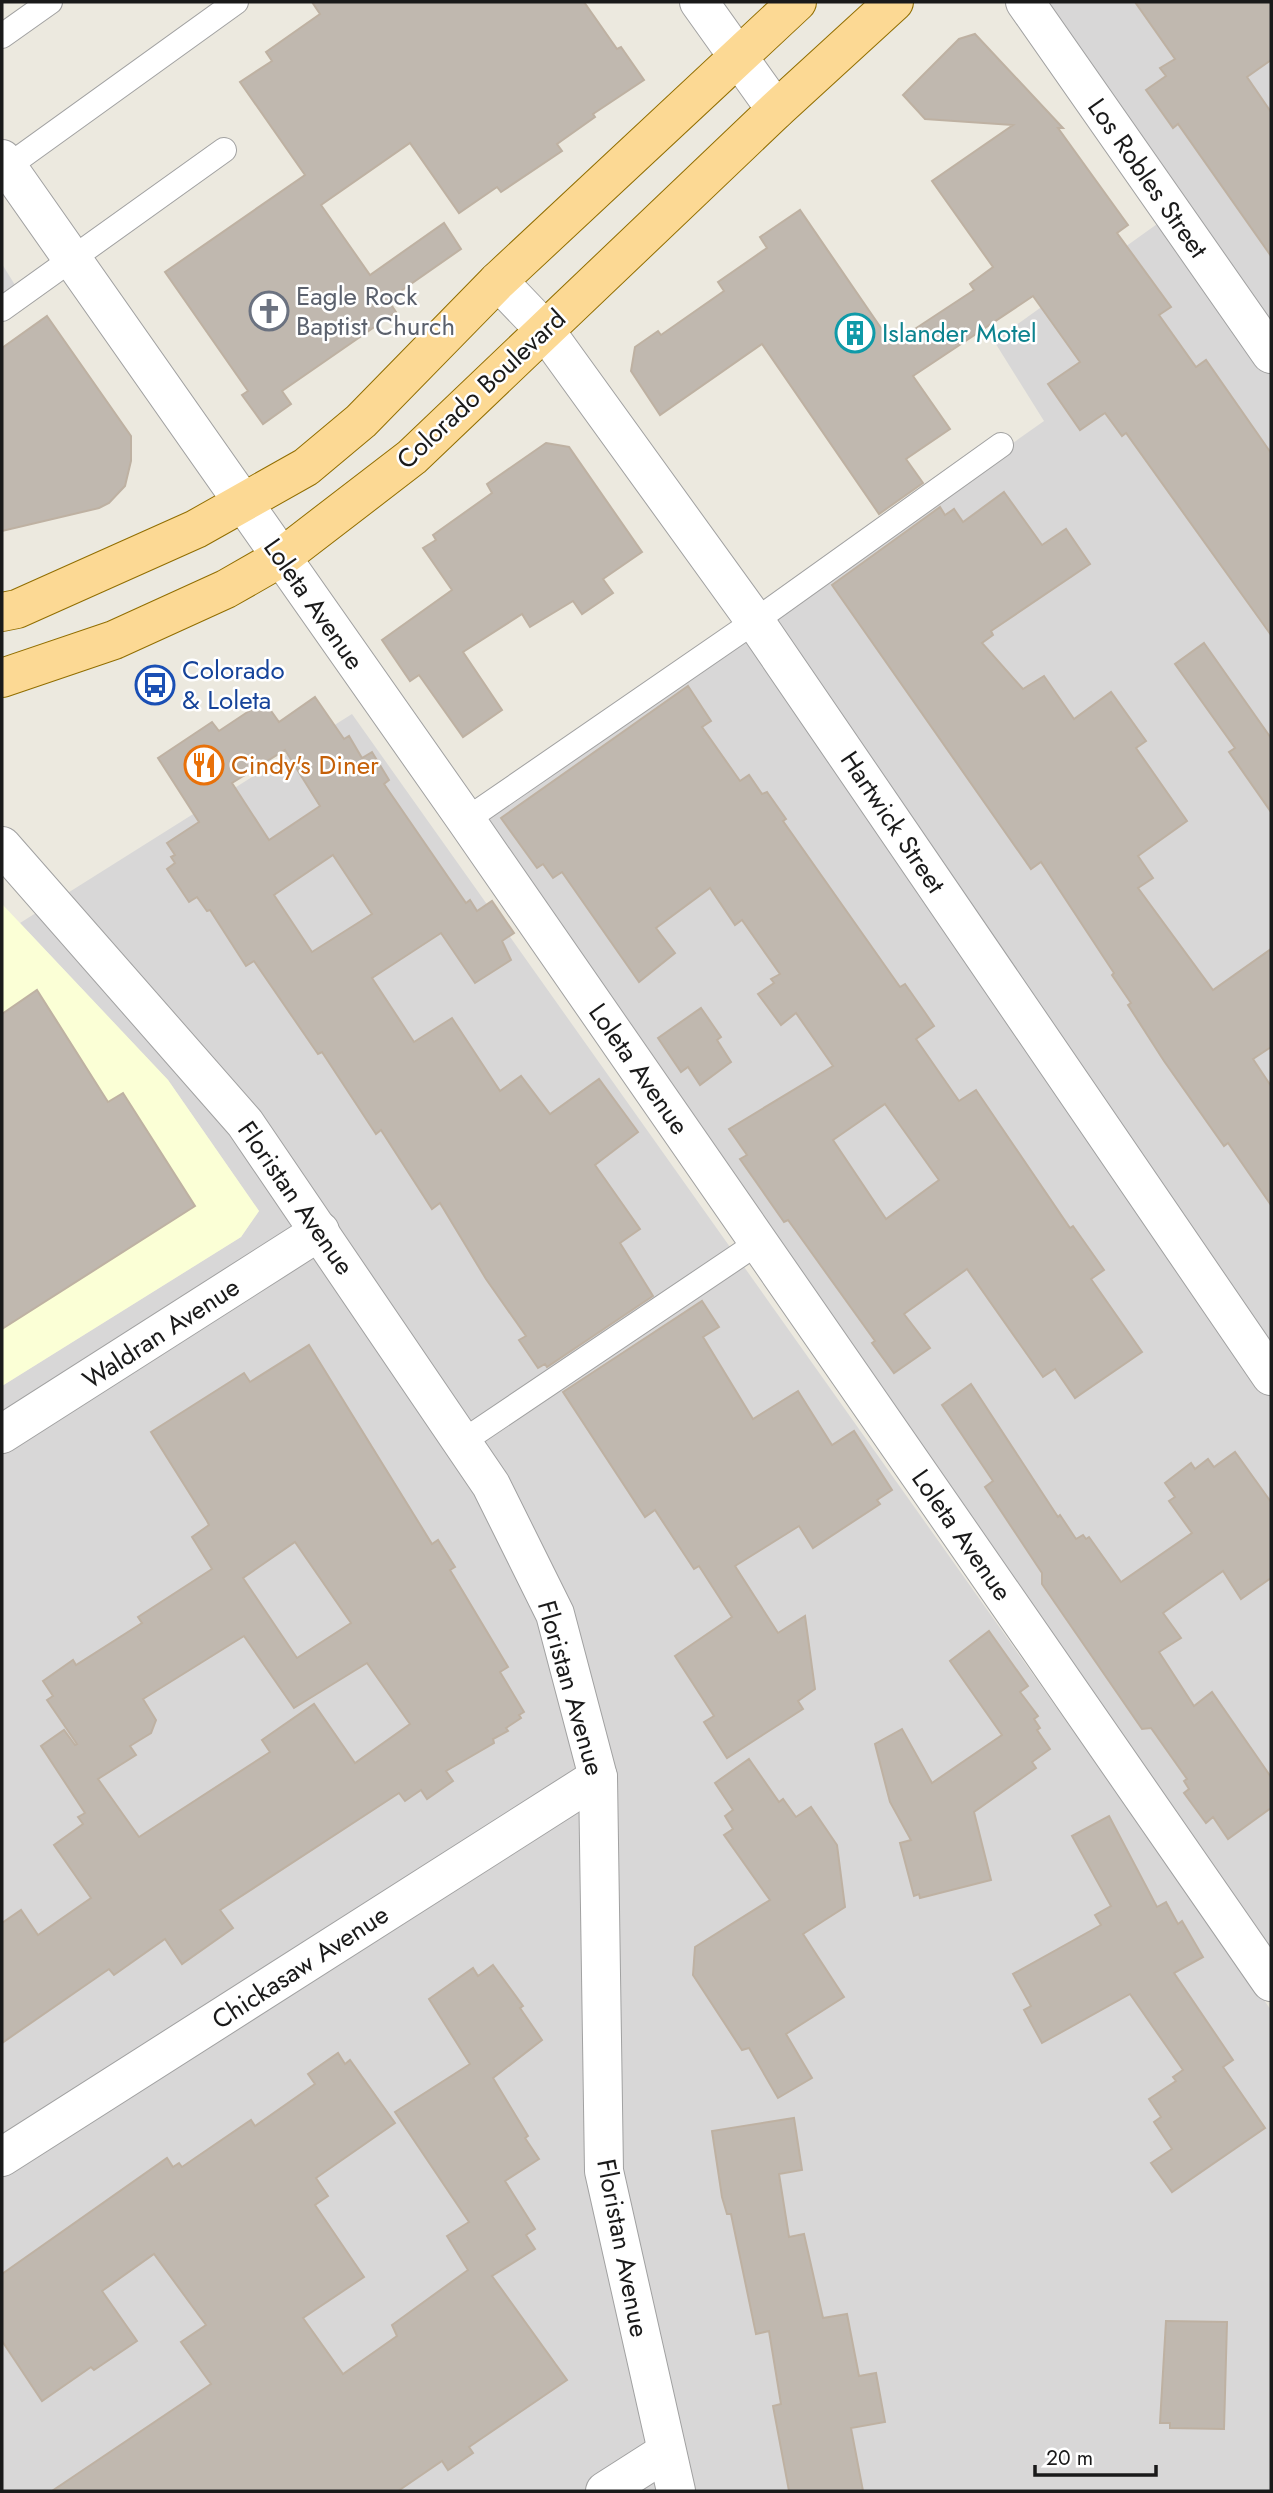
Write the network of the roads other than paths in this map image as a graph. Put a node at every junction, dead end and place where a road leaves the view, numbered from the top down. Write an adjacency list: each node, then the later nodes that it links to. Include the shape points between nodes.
1 (50, 2): 7 (lane)
2 (236, 2): 11 (lane)
3 (699, 2): 8 (street)
4 (797, 2): 8 (main road)
5 (894, 2): 9 (main road, Colorado Boulevard)
6 (1025, 2): 16 (street, Los Robles Street)
7 (2, 36)
8 (738, 56): 9 (street); 13 (main road)
9 (776, 110): 15 (main road, Colorado Boulevard)
10 (225, 150): 12 (lane)
11 (4, 163): 12 (street, Loleta Avenue)
12 (72, 259): 14 (lane); 18 (street, Loleta Avenue)
13 (498, 281): 15 (street, Hartwick Street); 18 (main road, via 360,421 306,467)
14 (2, 309)
15 (544, 329): 19 (main road, Colorado Boulevard, via 412,457); 21 (street, Hartwick Street)
16 (1271, 354)
17 (1001, 445): 21 (lane)
18 (245, 505): 19 (street, Loleta Avenue); 20 (main road, via 87,579)
19 (282, 558): 22 (main road, Colorado Boulevard, via 114,640); 23 (street, Loleta Avenue)
20 (2, 612)
21 (755, 621): 23 (lane); 27 (street, Hartwick Street)
22 (2, 678)
23 (466, 820): 26 (street, Loleta Avenue)
24 (2, 846): 25 (street, Floristan Avenue, via 245,1123)
25 (320, 1231): 28 (street, Waldran Avenue); 29 (street, Floristan Avenue)
26 (759, 1242): 29 (lane); 31 (street, Loleta Avenue)
27 (1271, 1376)
28 (2, 1434)
29 (462, 1442): 30 (street, Floristan Avenue, via 491,1485 555,1614)
30 (598, 1777): 32 (street, Chickasaw Avenue); 33 (street, Floristan Avenue, via 604,2171)
31 (1271, 1982)
32 (2, 2157)
33 (666, 2452): 34 (street); 35 (street, Floristan Avenue)
34 (605, 2491)
35 (676, 2491)

